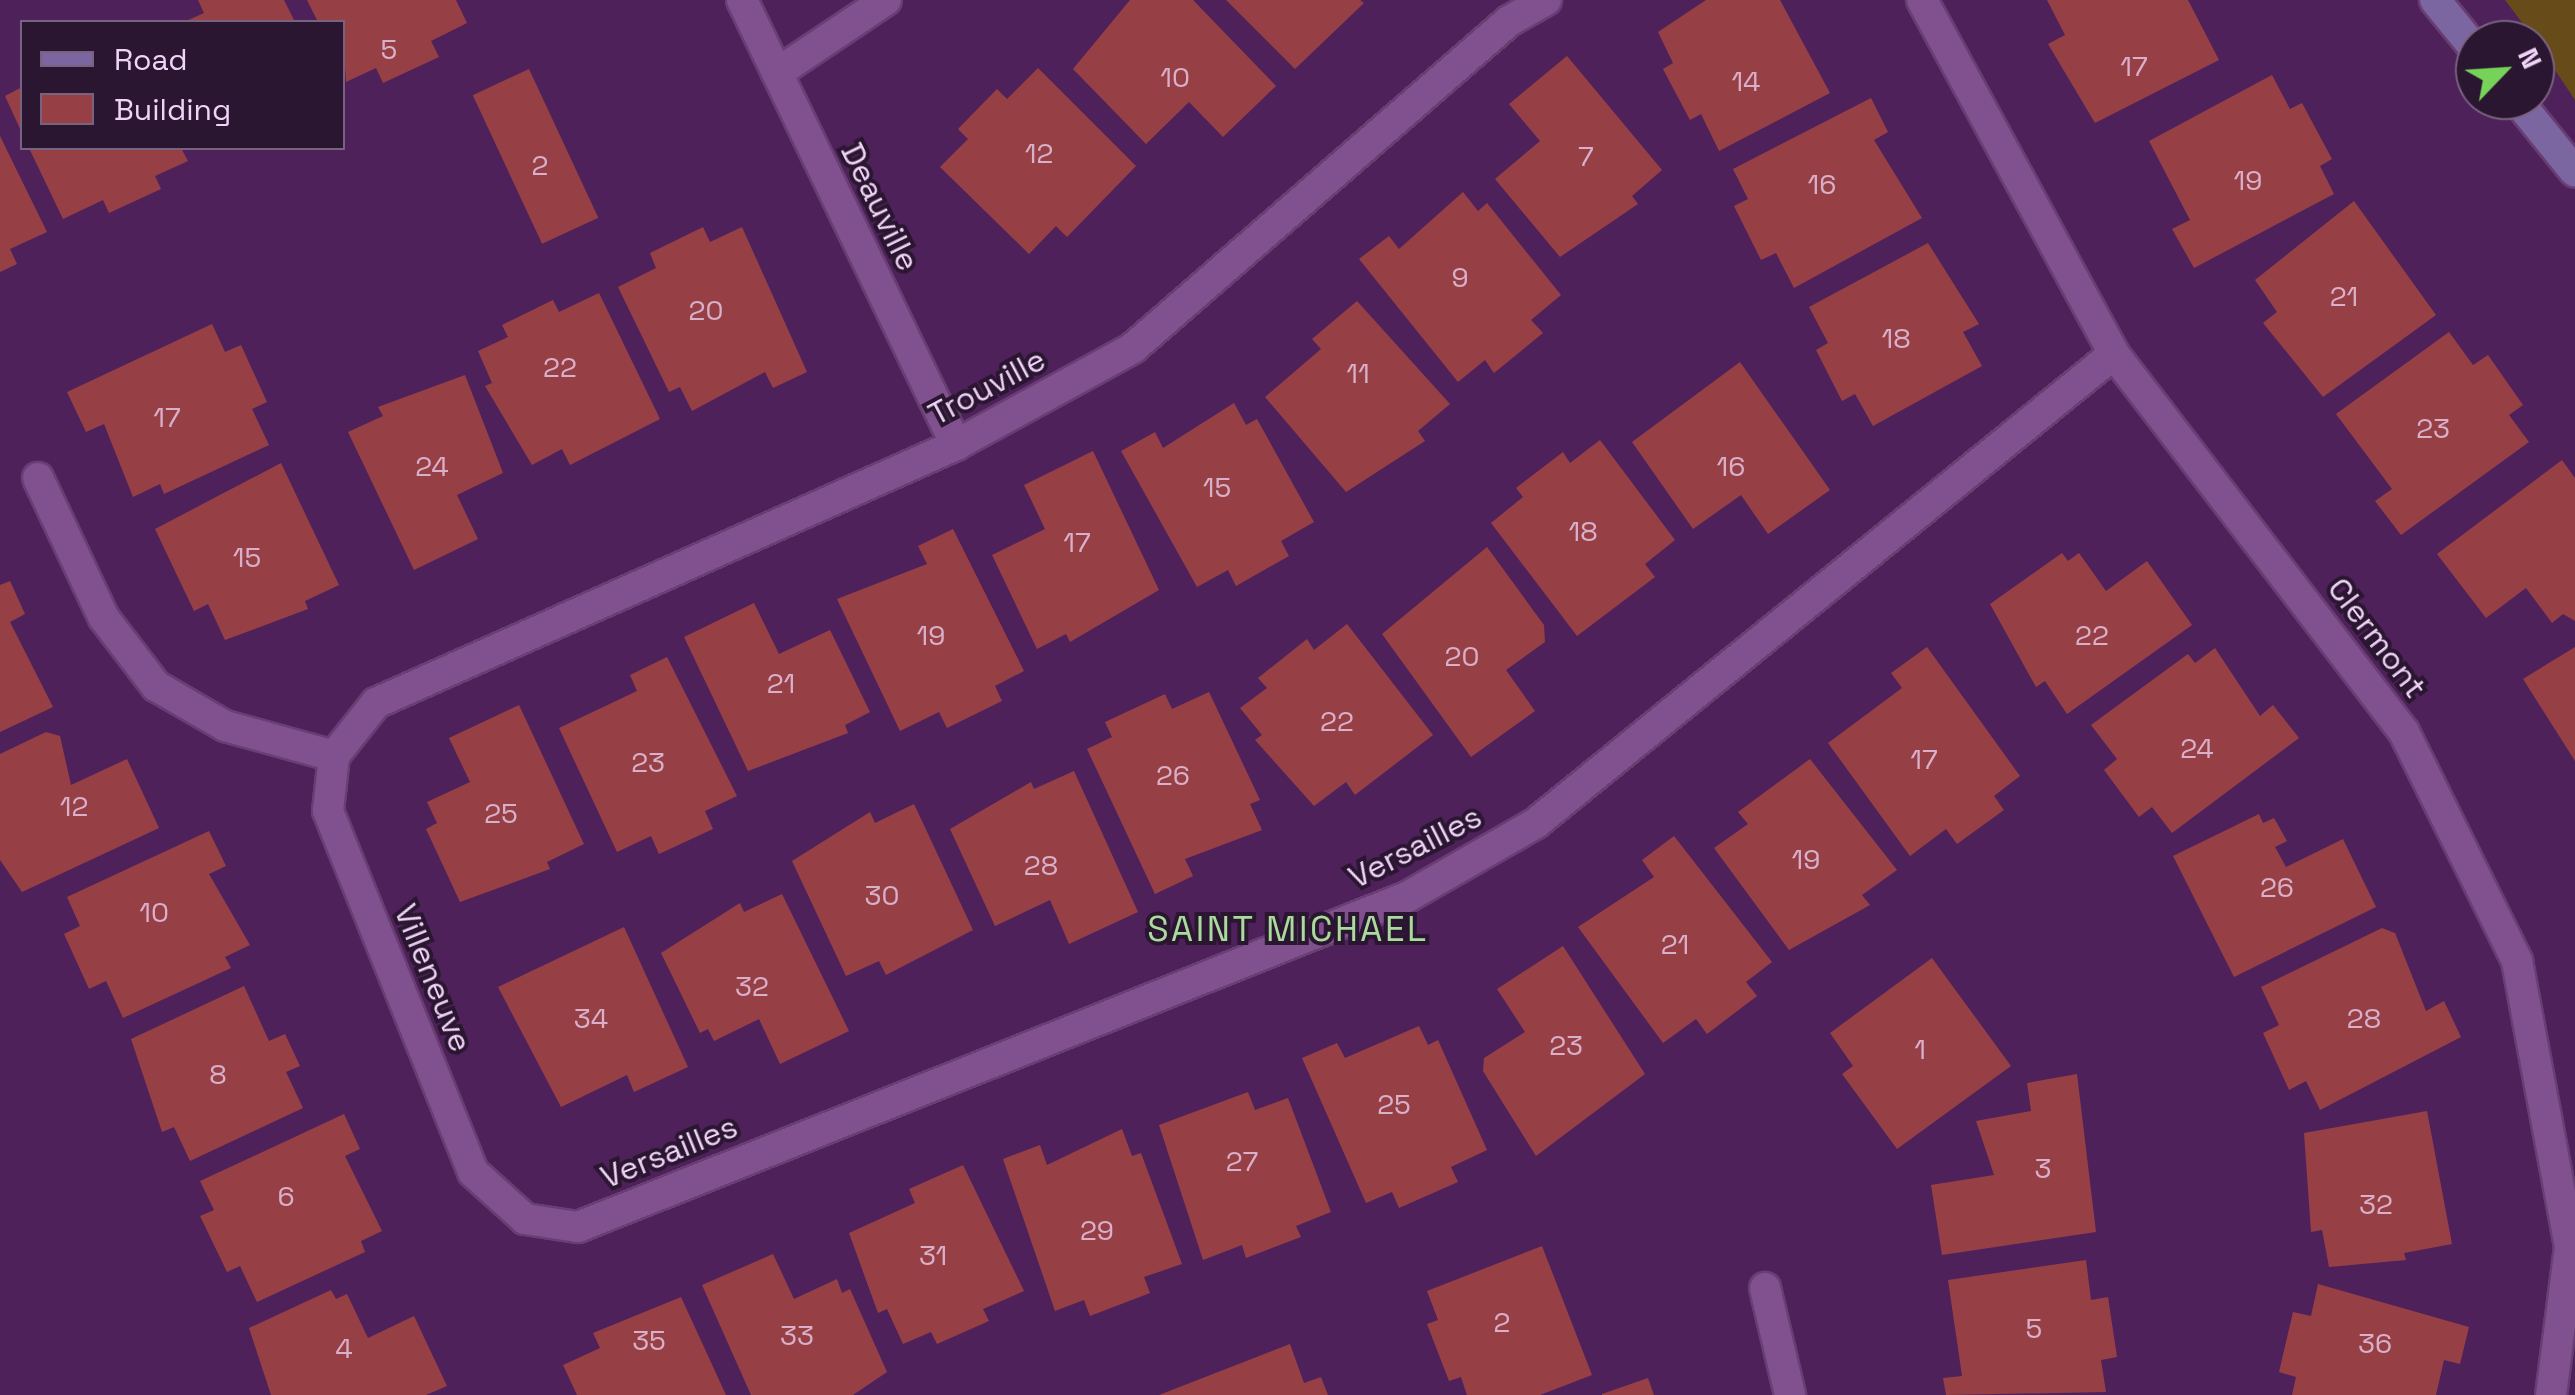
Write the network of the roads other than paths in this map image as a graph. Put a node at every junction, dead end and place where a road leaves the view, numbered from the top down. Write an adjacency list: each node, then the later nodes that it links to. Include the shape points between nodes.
1 (742, 0): 7 (street, Deauville)
2 (886, 0): 7 (street)
3 (1546, 0): 11 (street, Trouville, via 1509,21 1133,348)
4 (1922, 0): 10 (street, Clermont)
5 (2435, 0): 6 (street)
6 (2455, 24)
7 (777, 72): 11 (street, Deauville)
8 (2533, 120): 9 (street)
9 (2575, 172)
10 (2114, 354): 14 (street, Versailles, via 1536,823 1406,897); 17 (street, Clermont, via 2404,732 2517,961 2570,1247)
11 (956, 445): 13 (street, Trouville, via 376,702)
12 (38, 478): 13 (street, via 104,618 156,686 224,726)
13 (334, 756): 14 (street, Villeneuve, via 328,811 473,1172 525,1218)
14 (578, 1226)
15 (1765, 1288): 16 (street)
16 (1790, 1395)
17 (2551, 1395)

